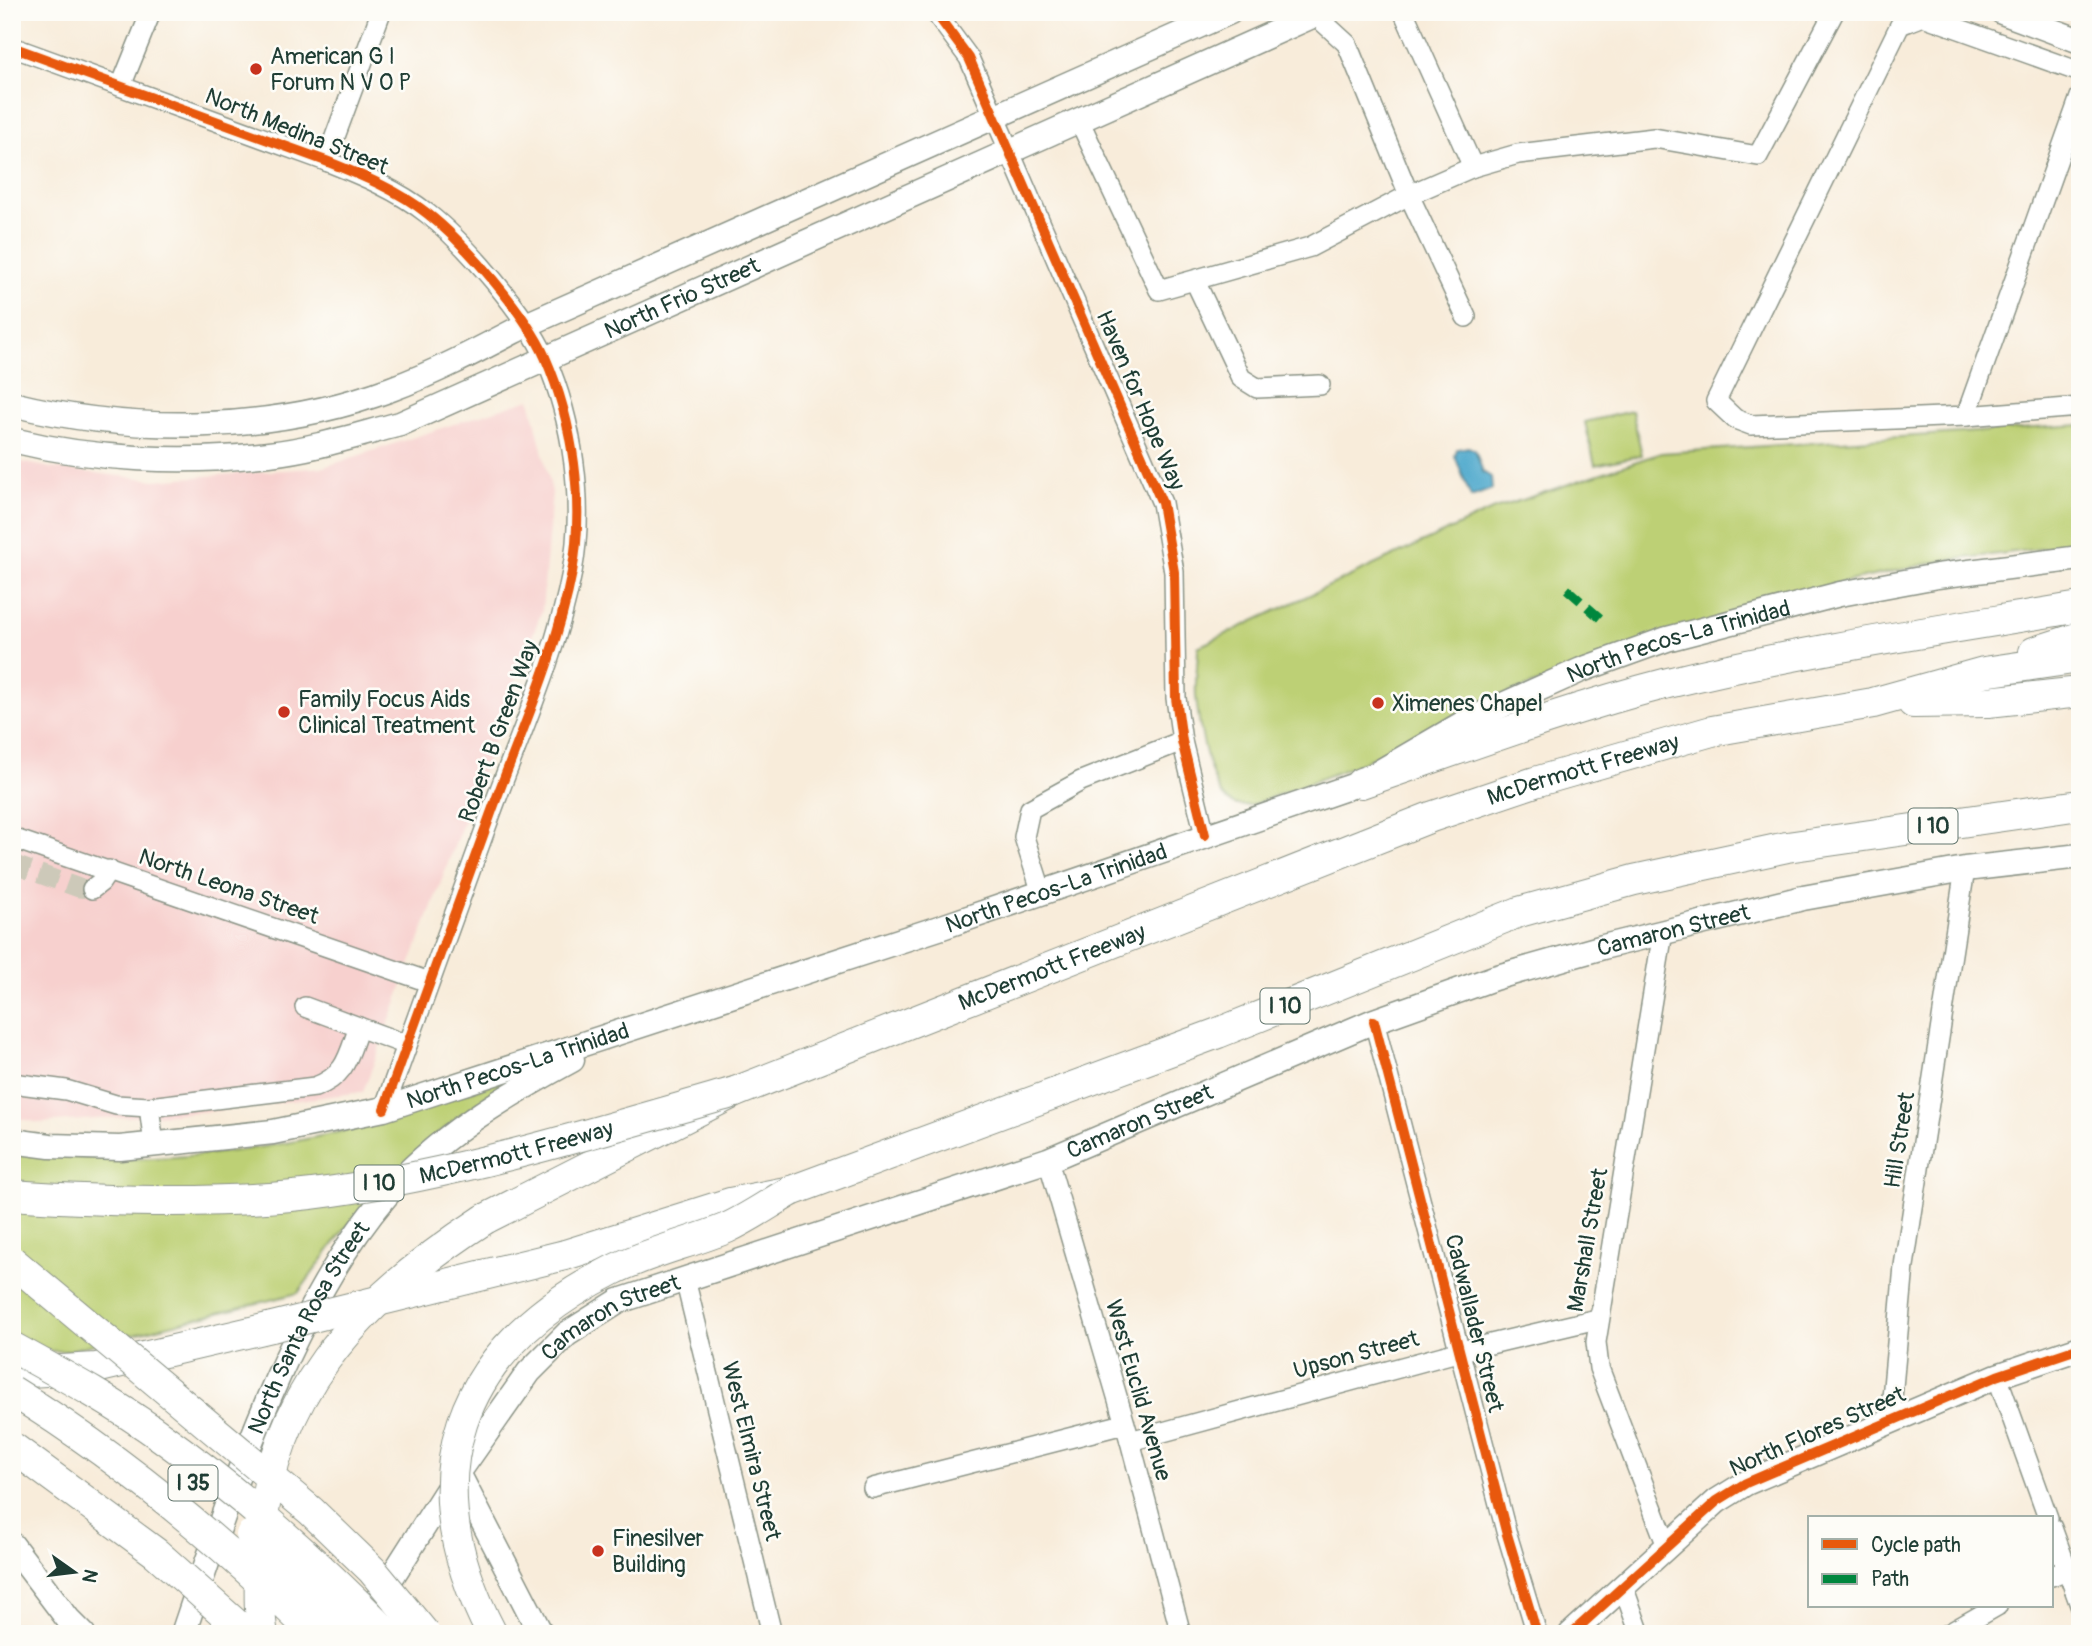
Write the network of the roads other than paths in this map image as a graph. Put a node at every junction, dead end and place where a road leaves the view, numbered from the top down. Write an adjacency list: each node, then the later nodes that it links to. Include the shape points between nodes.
1 (152, 12): 13 (street)
2 (381, 12): 18 (street)
3 (935, 12): 15 (street, Haven for Hope Way, via 969,58)
4 (1230, 12): 15 (main road, North Frio Street)
5 (1834, 12): 19 (street, via 1758,156 1654,138 1518,155)
6 (2003, 12): 10 (main road)
7 (1315, 13): 16 (main road, North Frio Street); 20 (street, via 1347,44)
8 (1404, 13): 19 (street)
9 (1974, 22): 12 (street); 28 (street, via 1923,16 1900,25 1716,401 1735,419 1751,425)
10 (2080, 41)
11 (12, 47): 13 (street, North Medina Street)
12 (2080, 72)
13 (121, 86): 18 (street, North Medina Street)
14 (2080, 97): 28 (street)
15 (995, 117): 17 (street, Haven for Hope Way); 23 (main road, North Frio Street)
16 (1079, 120): 17 (main road, North Frio Street); 21 (street, via 1159,290)
17 (1011, 151): 24 (main road, North Frio Street); 37 (street, Haven for Hope Way, via 1162,503 1174,572 1176,698)
18 (326, 161): 23 (street, North Medina Street, via 367,177 428,214 478,264)
19 (1473, 167): 20 (street)
20 (1409, 195): 21 (street, via 1310,247); 22 (street)
21 (1195, 281): 25 (street, via 1241,378 1257,388)
22 (1466, 317)
23 (526, 325): 24 (street, North Medina Street); 26 (main road, North Frio Street, via 389,390 265,419 209,423 96,419)
24 (545, 357): 29 (main road, North Frio Street, via 400,424 270,454 210,458 93,454); 48 (street, Robert B Green Way, via 565,416 572,463 576,498 572,571 543,673)
25 (1320, 385)
26 (12, 404)
27 (2080, 407): 28 (street)
28 (1966, 416)
29 (12, 440)
30 (2080, 558): 38 (main road, North Pecos-La Trinidad, via 1852,592 1668,639 1581,670 1467,721)
31 (2080, 607): 38 (highway, via 1784,658 1669,683 1568,711)
32 (2080, 637): 34 (highway)
33 (2080, 658): 34 (highway, McDermott Freeway / I 10)
34 (1984, 672): 36 (highway, McDermott Freeway / I 10)
35 (2080, 692): 36 (highway, via 1988,702)
36 (1873, 704): 55 (highway, McDermott Freeway / I 10, via 1712,732 1535,782 1347,848)
37 (1182, 741): 40 (street, Haven for Hope Way); 46 (street, via 1081,781 1030,809 1024,837)
38 (1361, 783): 40 (main road, North Pecos-La Trinidad)
39 (2080, 806): 61 (highway, I 10, via 1787,847 1634,880 1519,912 1218,1033)
40 (1205, 835): 46 (main road, North Pecos-La Trinidad)
41 (12, 838): 44 (street, North Leona Street)
42 (2080, 856): 43 (main road, Camaron Street)
43 (1965, 869): 47 (main road, Camaron Street, via 1803,898); 73 (street, Hill Street, via 1904,1266)
44 (109, 870): 45 (street); 48 (street, North Leona Street)
45 (92, 889)
46 (1041, 893): 52 (main road, North Pecos-La Trinidad)
47 (1663, 932): 50 (main road, Camaron Street, via 1494,978); 65 (street, Marshall Street, via 1610,1264)
48 (429, 982): 53 (street, Robert B Green Way)
49 (306, 1007): 51 (street)
50 (1374, 1021): 60 (main road, Camaron Street); 68 (street, Cadwallader Street)
51 (359, 1027): 53 (street); 56 (street, via 344,1067 331,1081 315,1087)
52 (638, 1028): 57 (main road, North Pecos-La Trinidad); 87 (main road, North Santa Rosa Street, via 593,1048 489,1108 405,1176 365,1223 331,1271 265,1408)
53 (407, 1045): 57 (street, Robert B Green Way)
54 (12, 1083): 56 (street, via 66,1090 116,1105)
55 (735, 1092): 62 (highway, McDermott Freeway / I 10, bridge, via 483,1164 332,1192 87,1200); 89 (highway, bridge, via 485,1219 415,1266 354,1323 307,1389 274,1464 261,1535)
56 (149, 1107): 59 (street)
57 (384, 1109): 59 (main road, North Pecos-La Trinidad, via 274,1132)
58 (12, 1141): 59 (main road, North Pecos-La Trinidad, via 120,1148)
59 (154, 1144)
60 (1048, 1160): 64 (main road, Camaron Street); 74 (street, West Euclid Avenue)
61 (791, 1191): 70 (highway, I 10, bridge, via 730,1203 565,1255 272,1327 96,1368); 94 (highway, bridge, via 729,1227 597,1279 515,1339 485,1376 453,1449 452,1507 461,1566)
62 (12, 1195)
63 (12, 1261): 93 (highway, bridge, via 311,1511 372,1570)
64 (685, 1279): 76 (main road, Camaron Street, via 619,1301 567,1334 529,1372); 96 (street, West Elmira Street)
65 (1597, 1319): 68 (street, Upson Street); 81 (street, Marshall Street, via 1599,1368)
66 (12, 1347): 92 (highway, I 35, bridge, via 163,1437 288,1538)
67 (2080, 1348): 71 (main road, North Flores Street)
68 (1461, 1350): 74 (street, Upson Street); 98 (street, Cadwallader Street)
69 (12, 1357): 91 (highway, I 35, bridge, via 180,1471)
70 (12, 1373)
71 (1997, 1377): 73 (main road, North Flores Street); 78 (street)
72 (12, 1391): 90 (highway, I 35, bridge, via 141,1479 226,1549)
73 (1890, 1420): 81 (main road, North Flores Street, via 1746,1483 1717,1501)
74 (1127, 1433): 77 (street, Upson Street); 97 (street, West Euclid Avenue)
75 (12, 1447): 88 (highway, bridge, via 156,1553)
76 (458, 1472): 91 (main road, Camaron Street); 95 (main road)
77 (873, 1488)
78 (2047, 1516)
79 (2054, 1534): 82 (street)
80 (12, 1545): 86 (main road)
81 (1667, 1546): 83 (main road, North Flores Street)
82 (2066, 1569): 84 (street)
83 (1623, 1586): 99 (main road, North Flores Street); 100 (street)
84 (2080, 1605)
85 (1994, 1608): 101 (street)
86 (83, 1634)
87 (183, 1634)
88 (247, 1634)
89 (262, 1634)
90 (315, 1634)
91 (356, 1634)
92 (388, 1634)
93 (425, 1634)
94 (492, 1634)
95 (541, 1634)
96 (772, 1634)
97 (1181, 1634)
98 (1537, 1634)
99 (1572, 1634)
100 (1640, 1634)
101 (1948, 1634)

